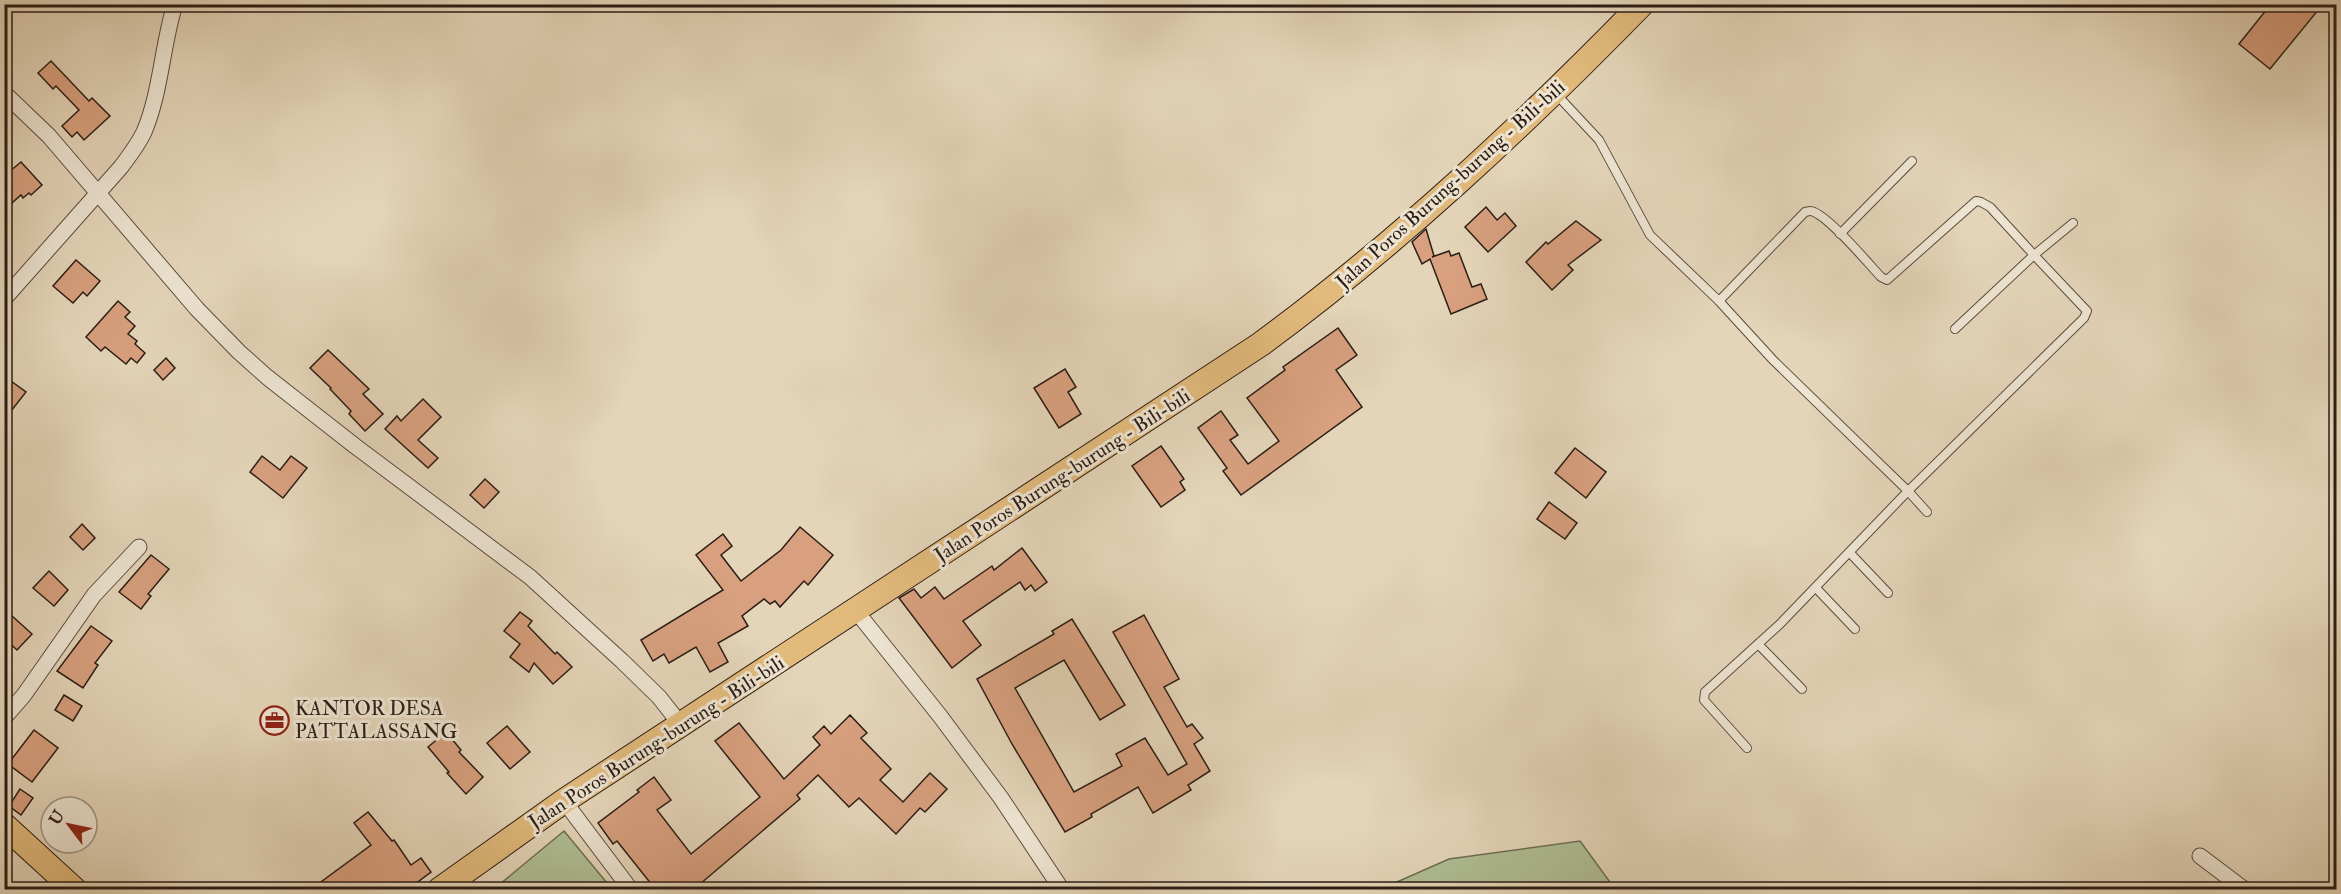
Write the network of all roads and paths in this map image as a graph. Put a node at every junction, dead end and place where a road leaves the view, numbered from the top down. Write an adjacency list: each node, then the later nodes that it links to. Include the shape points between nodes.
1 (175, 4): 6 (street, via 144,132 121,167)
2 (1642, 4): 3 (main road, Jalan Poros Burung-burung - Bili-bili)
3 (1554, 92): 11 (lane, via 1599,140 1650,235); 19 (main road, Jalan Poros Burung-burung - Bili-bili, via 1388,245 1261,344)
4 (4, 93): 6 (street, via 49,136)
5 (1912, 161): 8 (lane)
6 (98, 192): 10 (street); 24 (street, via 197,309 239,352 355,446 530,577 659,697)
7 (2073, 223): 9 (lane)
8 (1840, 234): 9 (lane, via 1887,280 1976,201 1990,207); 11 (lane, via 1815,213 1805,212)
9 (2034, 255): 12 (lane); 13 (lane, via 2078,300 2086,314)
10 (4, 299)
11 (1719, 301): 13 (lane, via 1773,360)
12 (1955, 328)
13 (1908, 491): 14 (lane); 16 (lane)
14 (1927, 512)
15 (139, 547): 23 (street, via 94,595)
16 (1850, 553): 17 (lane); 18 (lane)
17 (1815, 588): 20 (lane); 21 (lane)
18 (1888, 593)
19 (856, 611): 24 (main road, Jalan Poros Burung-burung - Bili-bili); 32 (street, via 994,789)
20 (1855, 629)
21 (1758, 644): 22 (lane); 25 (lane, via 1704,694 1704,700)
22 (1802, 689)
23 (4, 718)
24 (681, 725): 26 (main road, Jalan Poros Burung-burung - Bili-bili)
25 (1747, 748)
26 (564, 801): 30 (main road, Jalan Poros Burung-burung - Bili-bili); 31 (street)
27 (4, 825): 29 (main road)
28 (2200, 856): 33 (street)
29 (75, 890)
30 (439, 890)
31 (630, 890)
32 (1062, 890)
33 (2245, 890)

